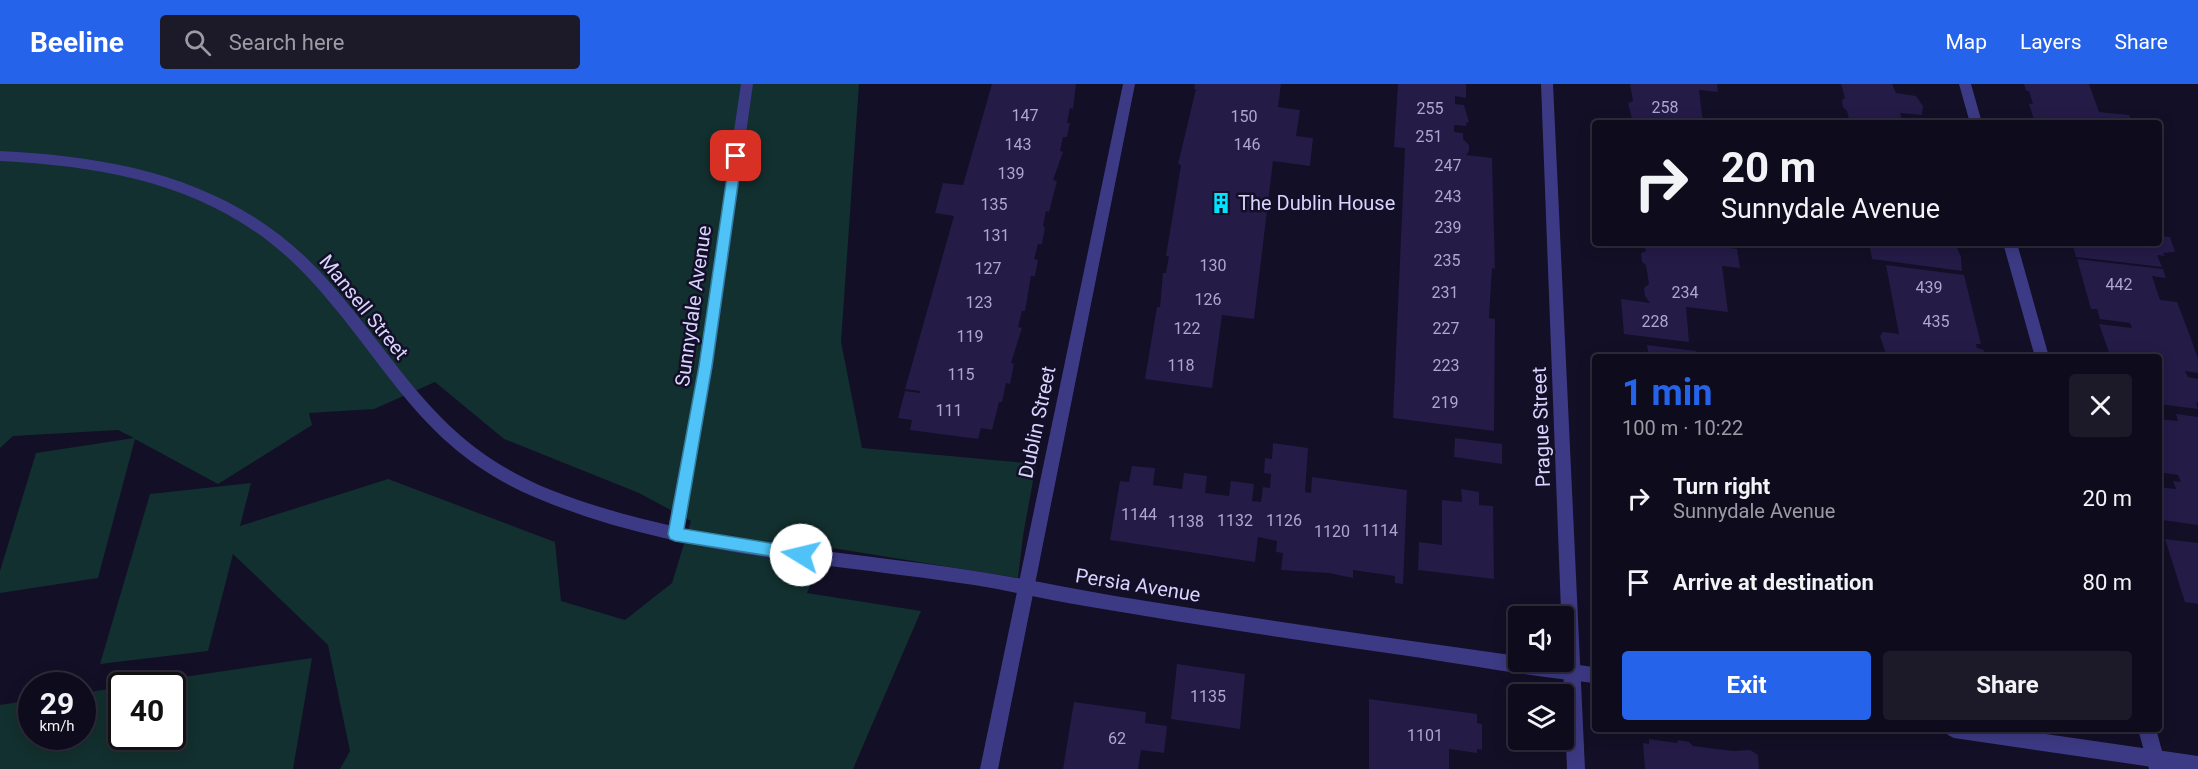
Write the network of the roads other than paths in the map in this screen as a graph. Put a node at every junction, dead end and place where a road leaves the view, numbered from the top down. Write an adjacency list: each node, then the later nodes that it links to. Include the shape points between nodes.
1 (747, 84): 9 (street, Sunnydale Avenue, via 704,377)
2 (1129, 84): 10 (street, Dublin Street)
3 (1547, 84): 11 (street, Prague Street)
4 (1965, 84): 5 (street)
5 (1975, 120)
6 (0, 156): 9 (street, Mansell Street, via 89,163 137,172 177,184 261,227 299,258 421,408 457,444 496,470 545,494)
7 (2011, 246): 8 (street)
8 (2041, 354)
9 (675, 534): 10 (street, Persia Avenue)
10 (1026, 587): 12 (street, Persia Avenue); 19 (street, Dublin Street)
11 (1569, 606)
12 (1508, 662)
13 (1572, 672): 14 (street, Persia Avenue); 20 (street, Prague Street)
14 (1592, 675)
15 (1971, 732): 17 (street)
16 (2148, 732): 17 (street)
17 (2157, 764): 18 (street)
18 (2198, 765)
19 (989, 769)
20 (1576, 769)

